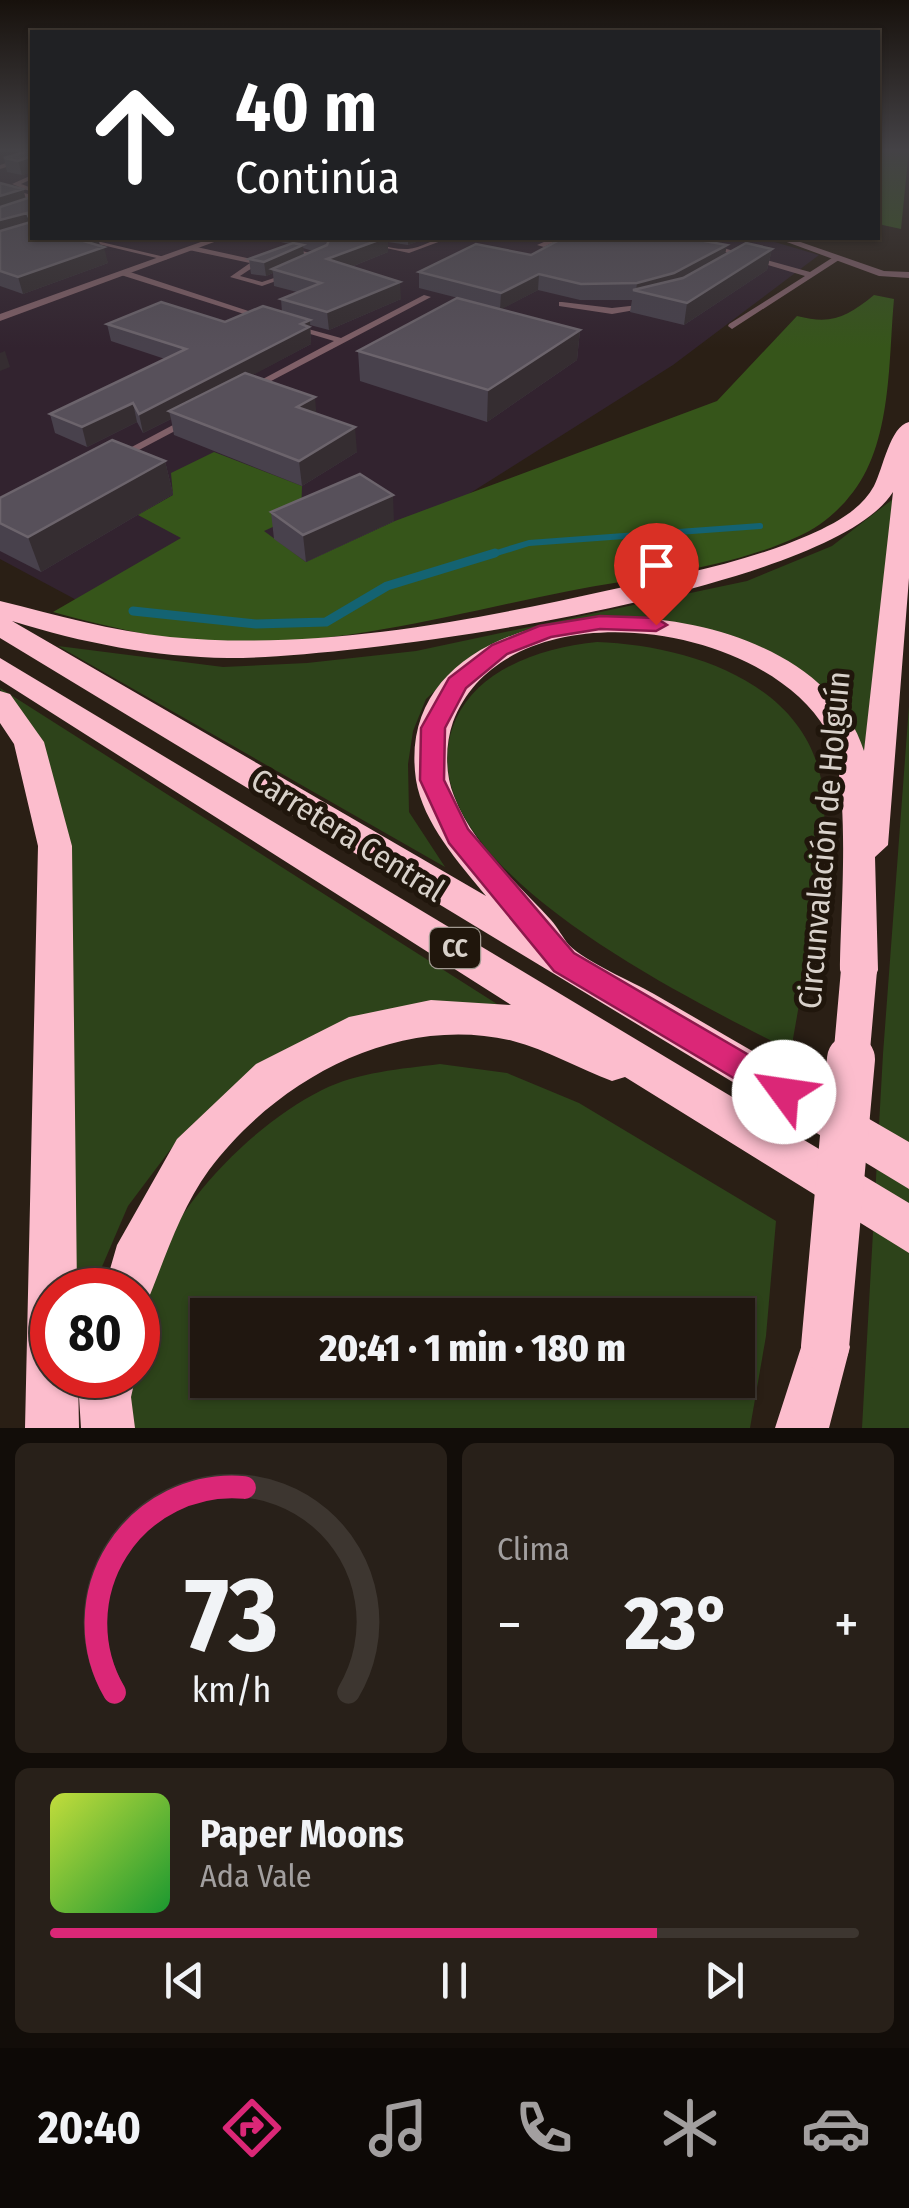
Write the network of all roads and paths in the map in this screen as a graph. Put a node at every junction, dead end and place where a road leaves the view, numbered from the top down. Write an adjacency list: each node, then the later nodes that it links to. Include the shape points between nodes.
1 (86, 240): 11 (lane)
2 (214, 240): 8 (street)
3 (354, 240): 4 (lane, via 409,251)
4 (439, 240)
5 (552, 240): 9 (lane)
6 (688, 240): 10 (lane)
7 (787, 240): 12 (street)
8 (189, 243): 11 (street); 13 (lane)
9 (540, 244)
10 (742, 256): 14 (lane); 16 (lane)
11 (165, 258): 15 (street)
12 (838, 258): 16 (lane); 17 (street, via 883,274)
13 (256, 262): 13 (lane, via 234,277 267,283 323,258 294,251)
14 (728, 264)
15 (124, 273): 21 (street); 23 (lane)
16 (811, 275): 22 (lane)
17 (909, 275)
18 (428, 297): 23 (lane)
19 (562, 304): 20 (lane)
20 (656, 306)
21 (0, 318)
22 (732, 326)
23 (342, 341): 24 (lane)
24 (240, 394)
25 (206, 411): 28 (lane)
26 (909, 428): 29 (highway, via 866,512 821,538 763,560 608,598 376,640 229,649 120,640)
27 (909, 440): 34 (highway, Circunvalación de Holguín)
28 (104, 464)
29 (0, 609)
30 (0, 626): 33 (highway, Carretera Central / CC)
31 (0, 667): 35 (highway, Carretera Central / CC)
32 (0, 701): 41 (highway, via 29,742 55,846)
33 (564, 962): 34 (highway, via 458,836 432,780 433,728 457,683 500,650 546,631 600,622 675,629 765,660 810,693 844,734 852,780); 36 (highway, Carretera Central / CC)
34 (859, 970): 39 (highway, Circunvalación de Holguín, bridge)
35 (688, 1093): 37 (highway, Carretera Central / CC); 38 (highway, via 514,1023 431,1018 349,1036 271,1078 193,1155)
36 (909, 1167)
37 (909, 1230)
38 (133, 1268)
39 (825, 1347): 43 (highway); 44 (highway, Circunvalación de Holguín)
40 (105, 1398): 42 (highway)
41 (52, 1428)
42 (108, 1428)
43 (802, 1428)
44 (820, 1428)

